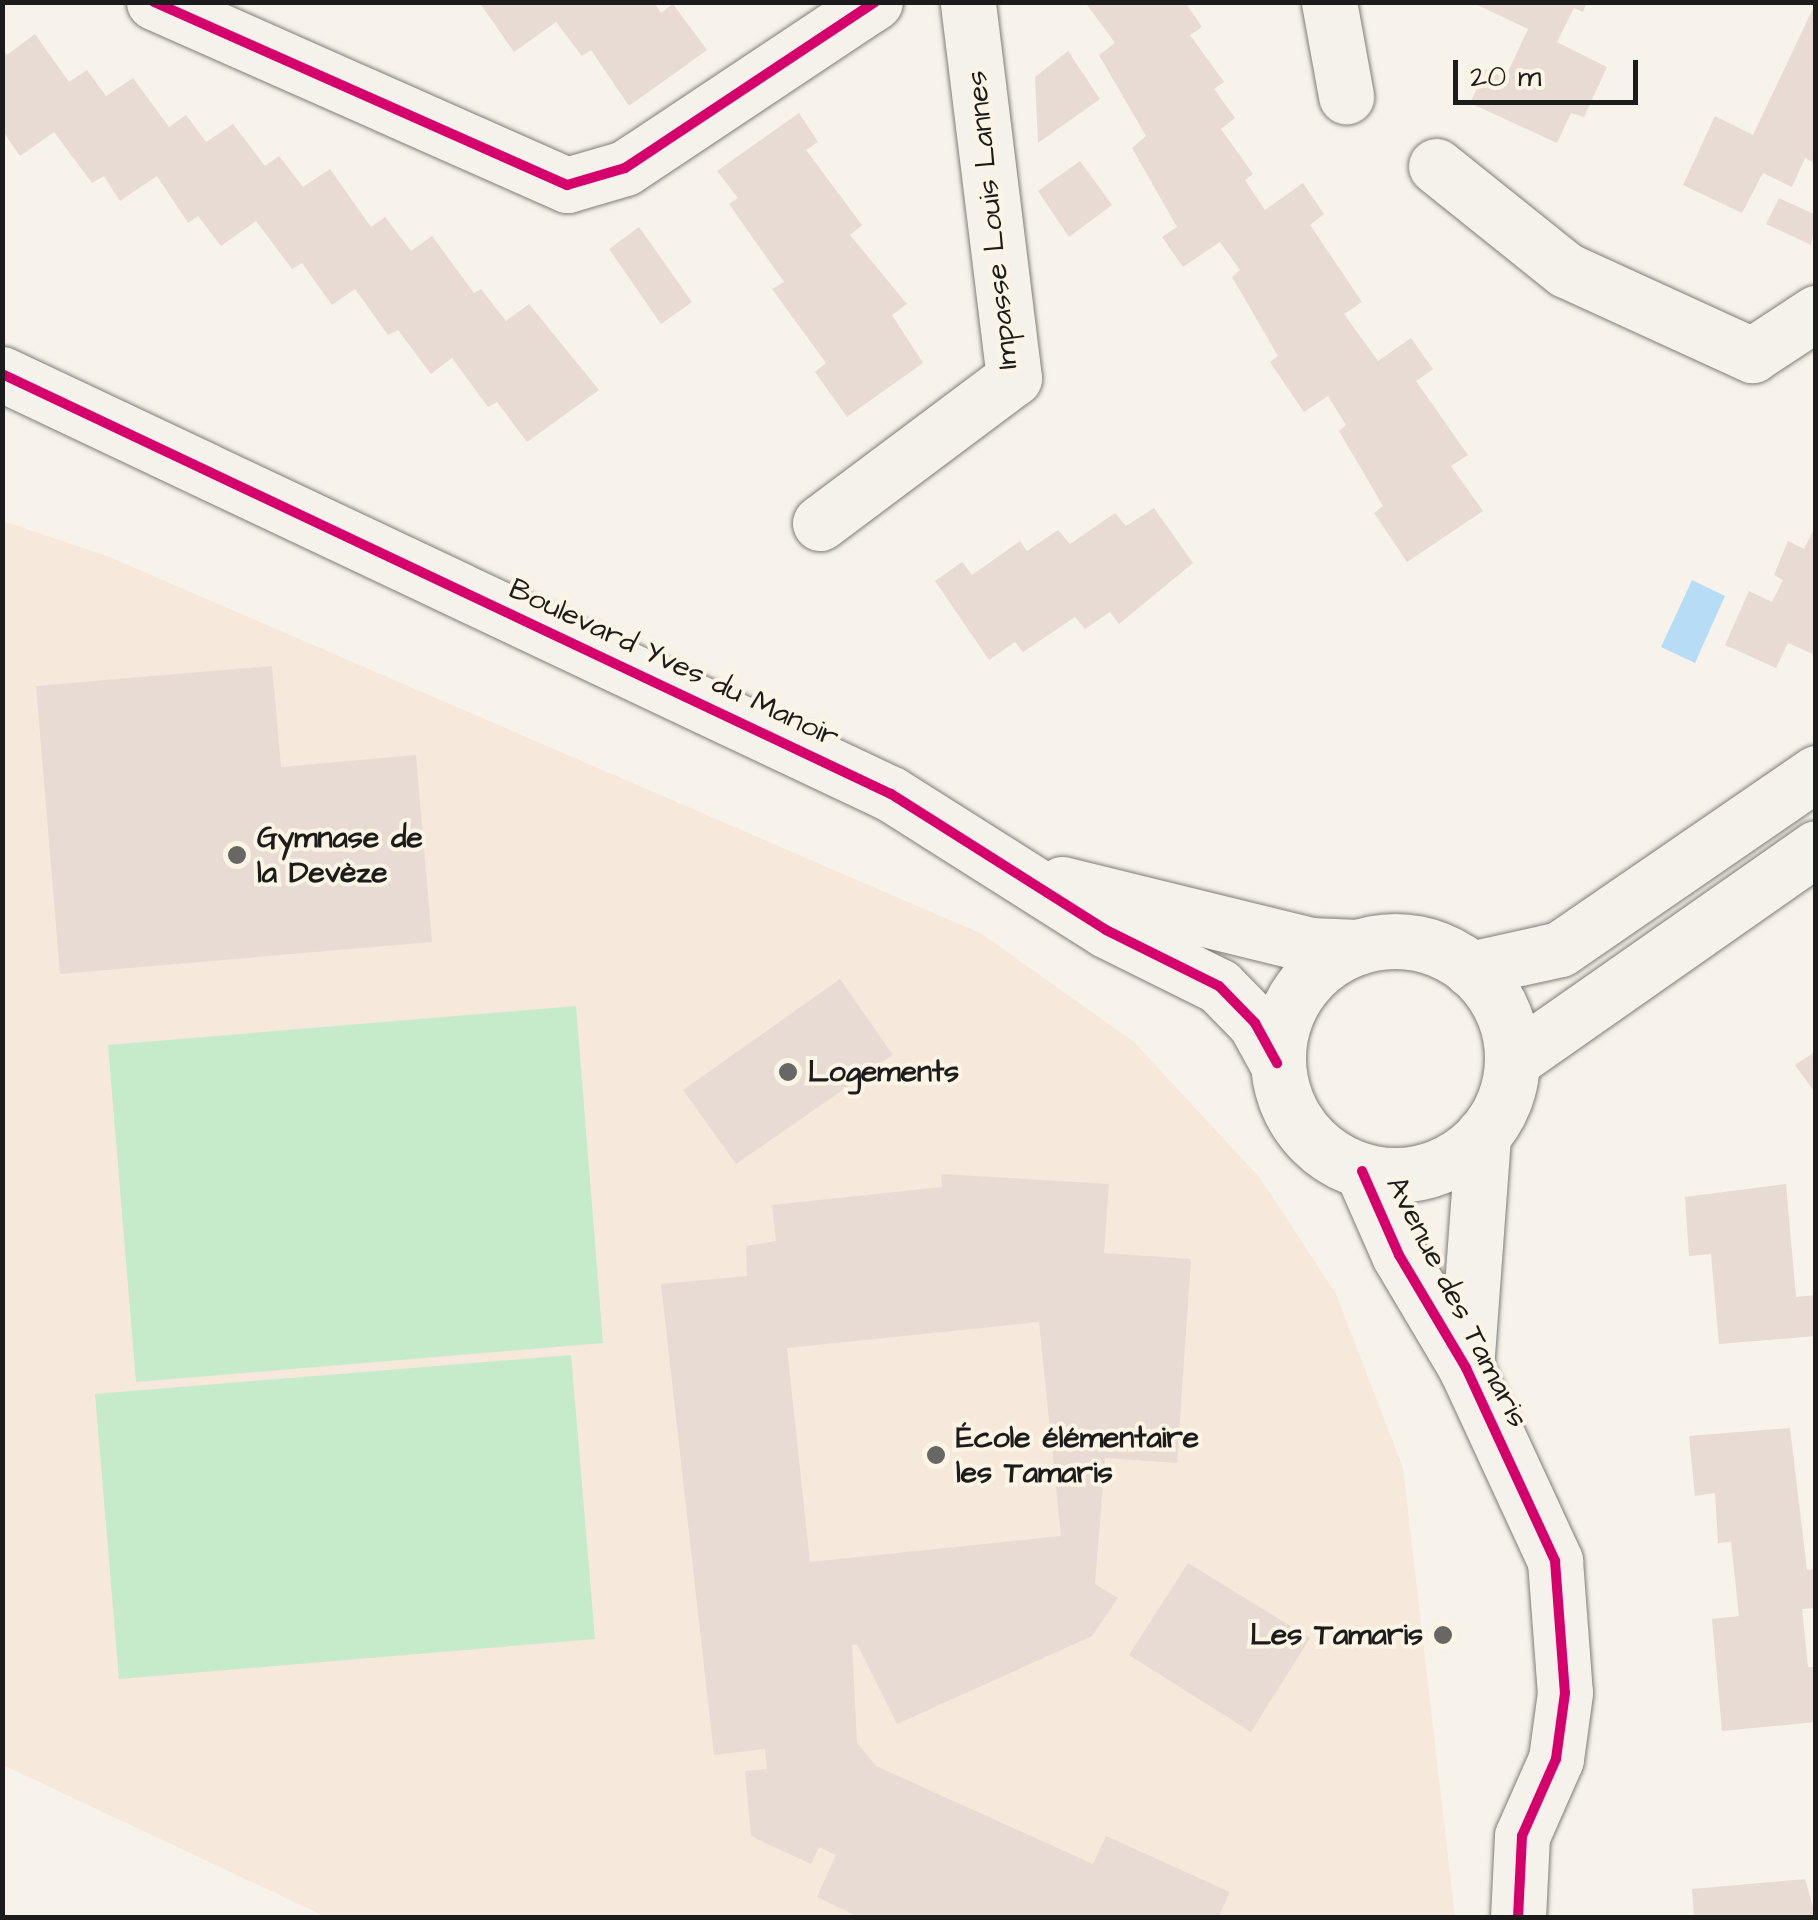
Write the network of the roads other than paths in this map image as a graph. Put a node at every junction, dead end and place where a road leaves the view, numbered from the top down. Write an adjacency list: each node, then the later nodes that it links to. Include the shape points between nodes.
1 (154, 2): 2 (street, via 568,186 625,168)
2 (875, 2)
3 (968, 2): 9 (street, Impasse Louis Lannes, via 1014,378)
4 (1329, 2): 5 (street)
5 (1346, 96)
6 (1436, 166): 7 (street, via 1566,270 1752,356)
7 (1816, 313)
8 (2, 374): 12 (street, Boulevard Yves du Manoir, via 892,794)
9 (820, 523)
10 (1816, 773): 14 (street, via 1560,949)
11 (1816, 848): 15 (street)
12 (1025, 874): 13 (street, Boulevard Yves du Manoir, via 1310,946); 16 (street, Boulevard Yves du Manoir, via 1106,930 1219,986 1255,1023)
13 (1358, 947): 14 (street, via 1416,942); 16 (street, via 1335,957 1298,992 1286,1014)
14 (1470, 969): 15 (street, via 1502,1010)
15 (1512, 1061): 17 (street, via 1504,1101)
16 (1278, 1063): 18 (street, via 1290,1110 1303,1130 1340,1162)
17 (1483, 1135): 18 (street, via 1428,1170 1395,1176); 19 (street, Avenue des Tamaris)
18 (1362, 1170): 19 (street, Avenue des Tamaris, via 1399,1255)
19 (1466, 1368): 20 (street, Avenue des Tamaris, via 1554,1561 1565,1693 1556,1759 1522,1836)
20 (1518, 1918)

